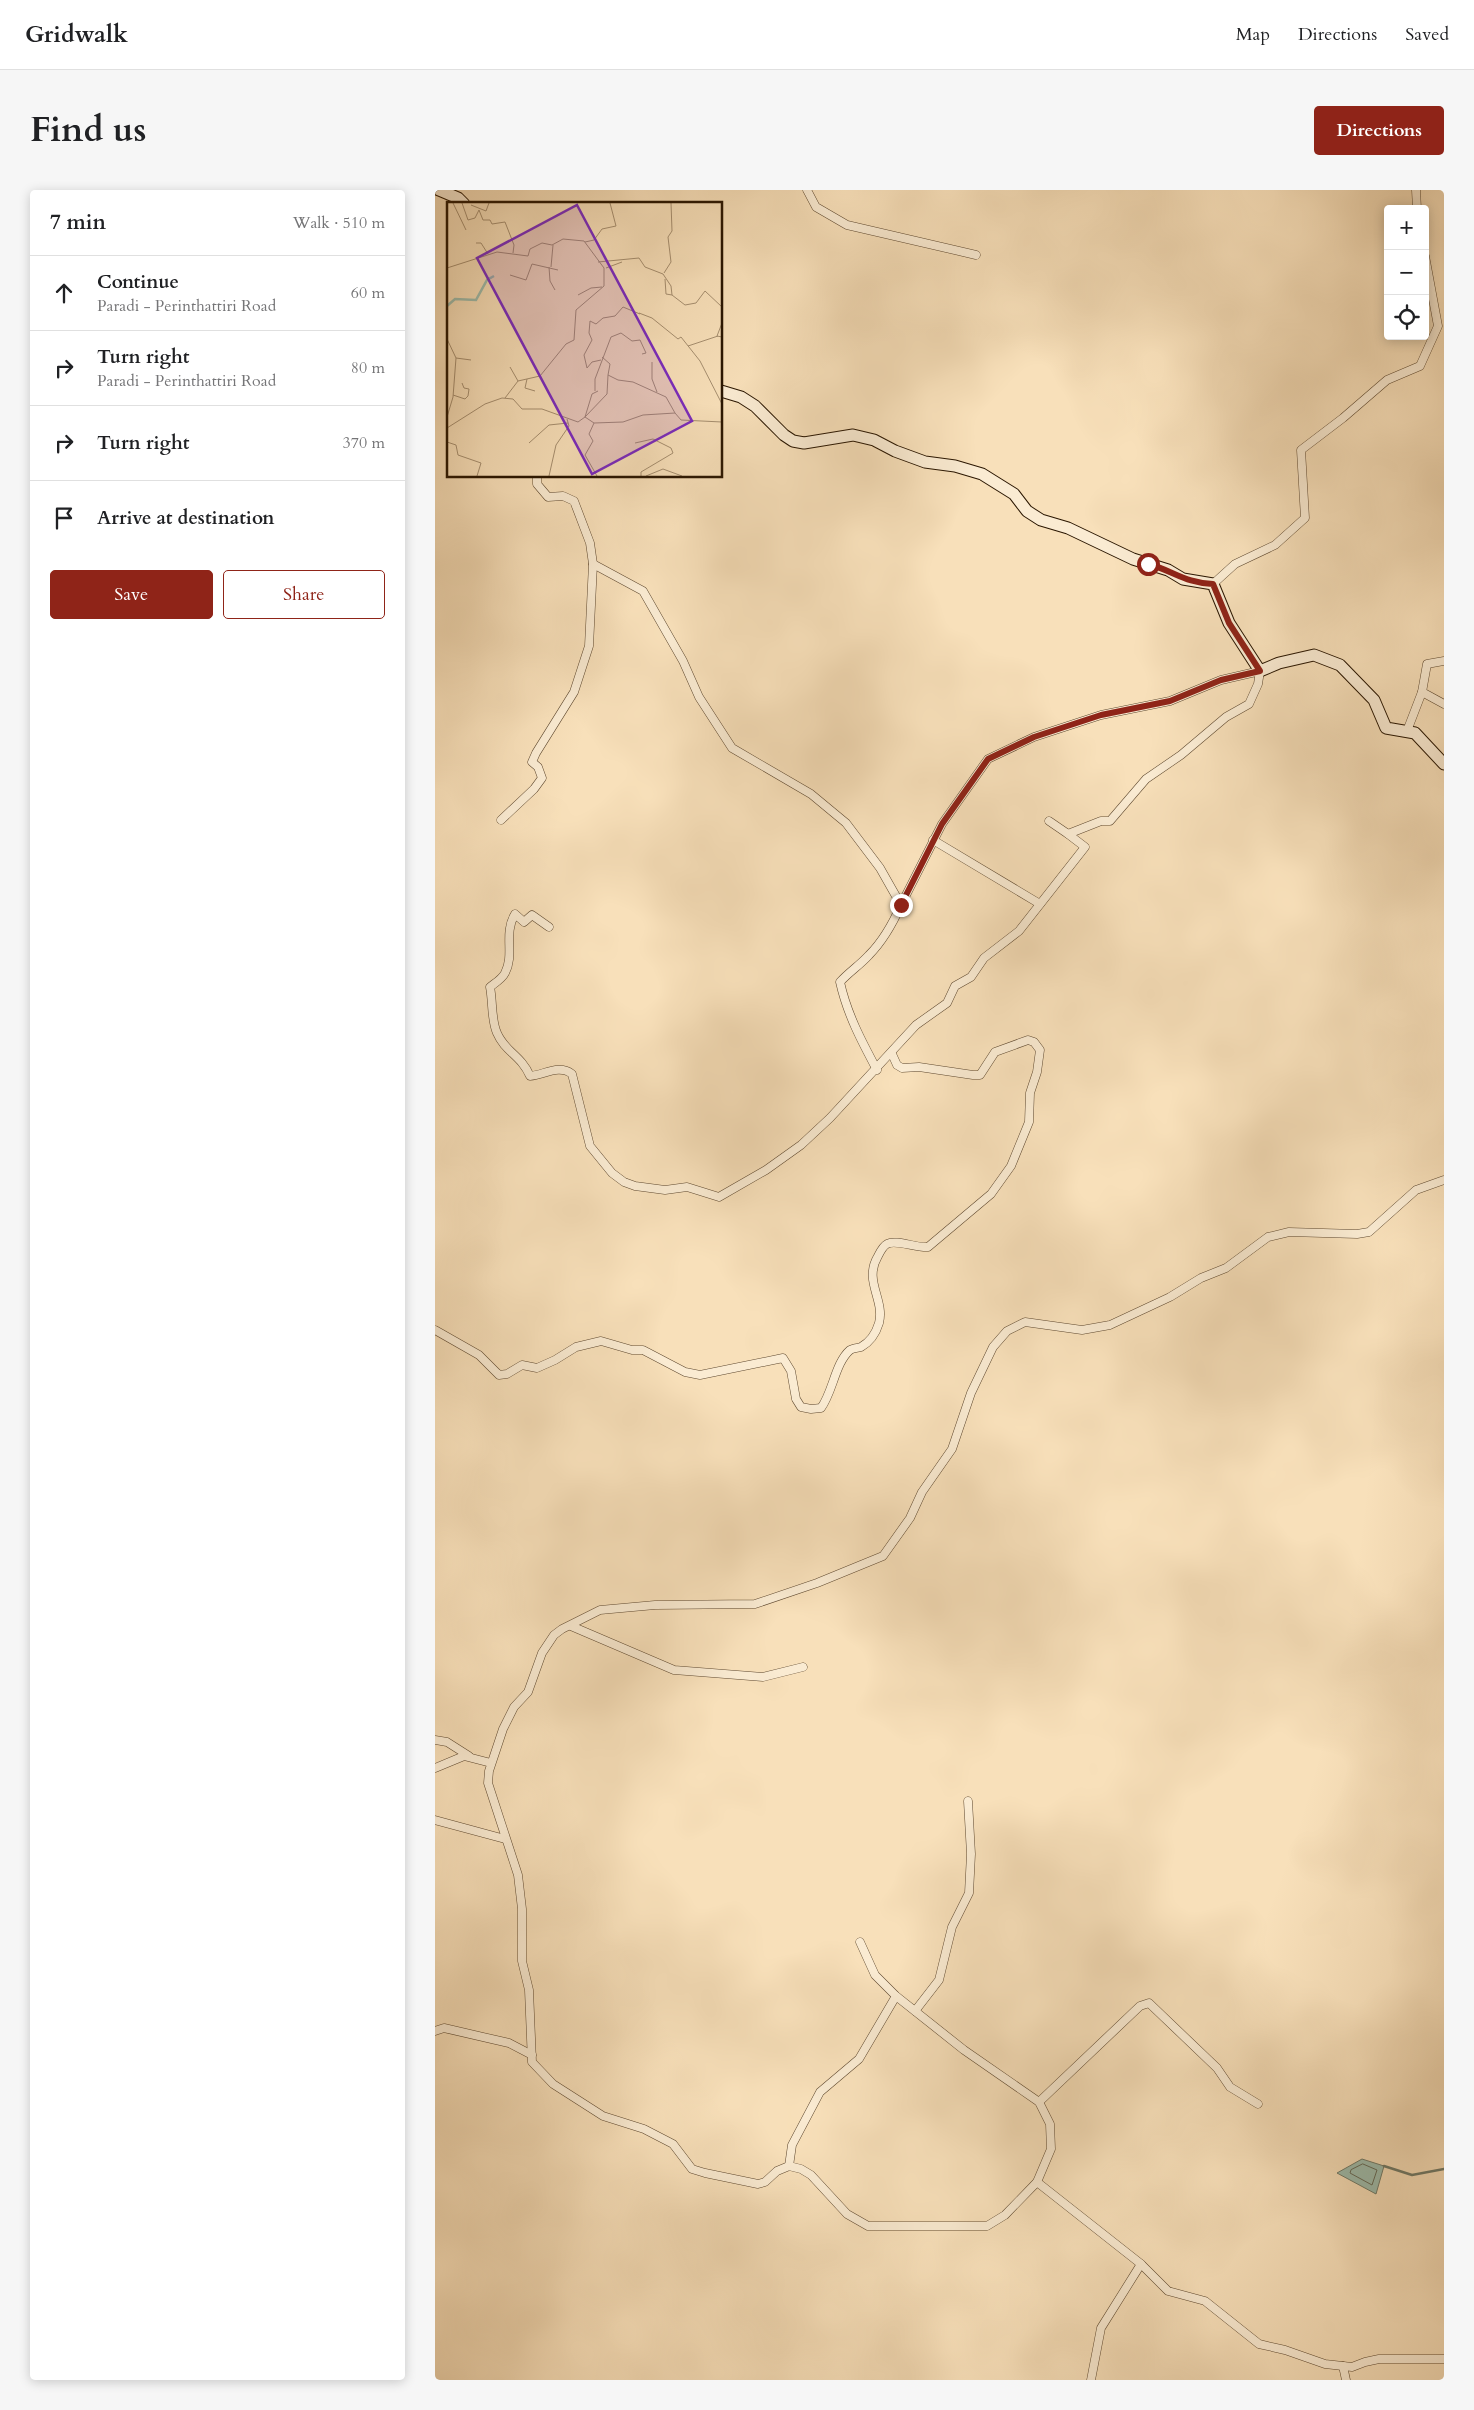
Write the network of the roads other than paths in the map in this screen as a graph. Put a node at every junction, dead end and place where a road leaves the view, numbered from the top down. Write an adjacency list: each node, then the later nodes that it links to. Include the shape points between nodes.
1 (439, 190): 4 (main road)
2 (807, 190): 6 (street, via 816,207 847,225)
3 (1416, 190): 5 (street)
4 (463, 202)
5 (1417, 205)
6 (976, 254)
7 (1429, 278): 11 (street, via 1438,326 1420,366 1387,380 1301,450 1305,518 1275,545 1235,564)
8 (723, 392): 11 (main road, via 755,406 793,441 804,443 853,435 874,440 925,462 982,474 1014,494 1027,511 1041,520 1068,528 1183,579)
9 (537, 478): 10 (street, via 537,484 548,497 563,496 574,502 590,543)
10 (593, 564): 18 (street, via 589,646 574,692 536,753 533,762 542,778); 23 (street, via 643,591 683,661 699,697 733,748 811,794 847,823 880,868)
11 (1213, 584): 13 (main road, via 1229,623)
12 (1444, 660): 14 (street, via 1427,664)
13 (1260, 671): 16 (main road, via 1314,655 1340,665 1374,700 1387,728); 20 (street, via 1249,704 1226,716 1181,755 1146,778 1110,821 1101,821); 21 (street, via 1221,680 1170,701 1101,715 1034,737 988,759)
14 (1422, 692): 15 (street); 16 (street)
15 (1444, 704)
16 (1407, 731): 17 (main road, via 1415,733)
17 (1444, 764)
18 (501, 820)
19 (1049, 821): 20 (street)
20 (1068, 834): 22 (street, via 1085,847)
21 (933, 840): 22 (street); 23 (street)
22 (1040, 904): 25 (street, via 1019,931 984,958 971,977 955,986 947,1003 916,1025)
23 (901, 905): 26 (street, via 890,928 874,949 840,982 857,1032)
24 (549, 927): 26 (street, via 532,915 524,922 515,914 510,923 510,954 505,973 490,988 497,1033 505,1047 520,1058 530,1076 555,1070 567,1070 572,1074 590,1146 623,1182 649,1189 687,1187 719,1197 801,1145)
25 (892, 1054): 26 (street); 28 (street, via 902,1068 919,1067 980,1075 995,1052 1028,1040 1041,1050 1030,1093 1029,1122 1011,1166 991,1194 928,1247 918,1248 898,1242 887,1244 880,1252 871,1275 880,1312 879,1322 868,1342 850,1350 835,1374 829,1397 821,1408 801,1407 796,1400 791,1370 783,1358 700,1375 685,1372 643,1350 601,1342 576,1347 537,1368 522,1365 499,1375 479,1355)
26 (877, 1070)
27 (1444, 1180): 29 (street, via 1416,1190 1369,1232 1289,1232 1268,1237 1226,1268 1110,1325 1082,1330 1025,1322 1007,1331 993,1346 971,1393 952,1449 883,1556 755,1604 655,1605 601,1610)
28 (435, 1330)
29 (571, 1626): 30 (street, via 674,1670 763,1677); 33 (street, via 555,1635 542,1653 533,1683 514,1707)
30 (803, 1667)
31 (435, 1740): 32 (street, via 447,1742)
32 (471, 1757): 33 (street); 34 (street, via 464,1756)
33 (491, 1763): 37 (street, via 488,1783)
34 (435, 1768)
35 (968, 1801): 40 (street, via 969,1893 952,1927 939,1980)
36 (435, 1820): 37 (street)
37 (505, 1838): 42 (street, via 517,1875 522,1909 523,1961 529,1990)
38 (860, 1942): 39 (street, via 875,1975)
39 (896, 1996): 40 (street); 45 (street, via 859,2059 820,2092 792,2145)
40 (915, 2011): 43 (street)
41 (435, 2031): 42 (street, via 444,2028 509,2043)
42 (532, 2055): 45 (street, via 532,2062 553,2084 603,2116 667,2140 692,2168 758,2184)
43 (1039, 2102): 44 (street, via 1140,2006 1149,2003 1217,2068 1230,2087); 46 (street, via 1050,2124 1051,2149)
44 (1258, 2104)
45 (789, 2166): 46 (street, via 811,2175 847,2214 868,2226 987,2226 1005,2216)
46 (1037, 2182): 47 (street)
47 (1141, 2264): 49 (street, via 1168,2291 1205,2302 1259,2344 1325,2364); 50 (street, via 1101,2328)
48 (1444, 2359): 49 (street, via 1379,2359 1352,2367)
49 (1343, 2366): 51 (street)
50 (1091, 2380)
51 (1346, 2380)

